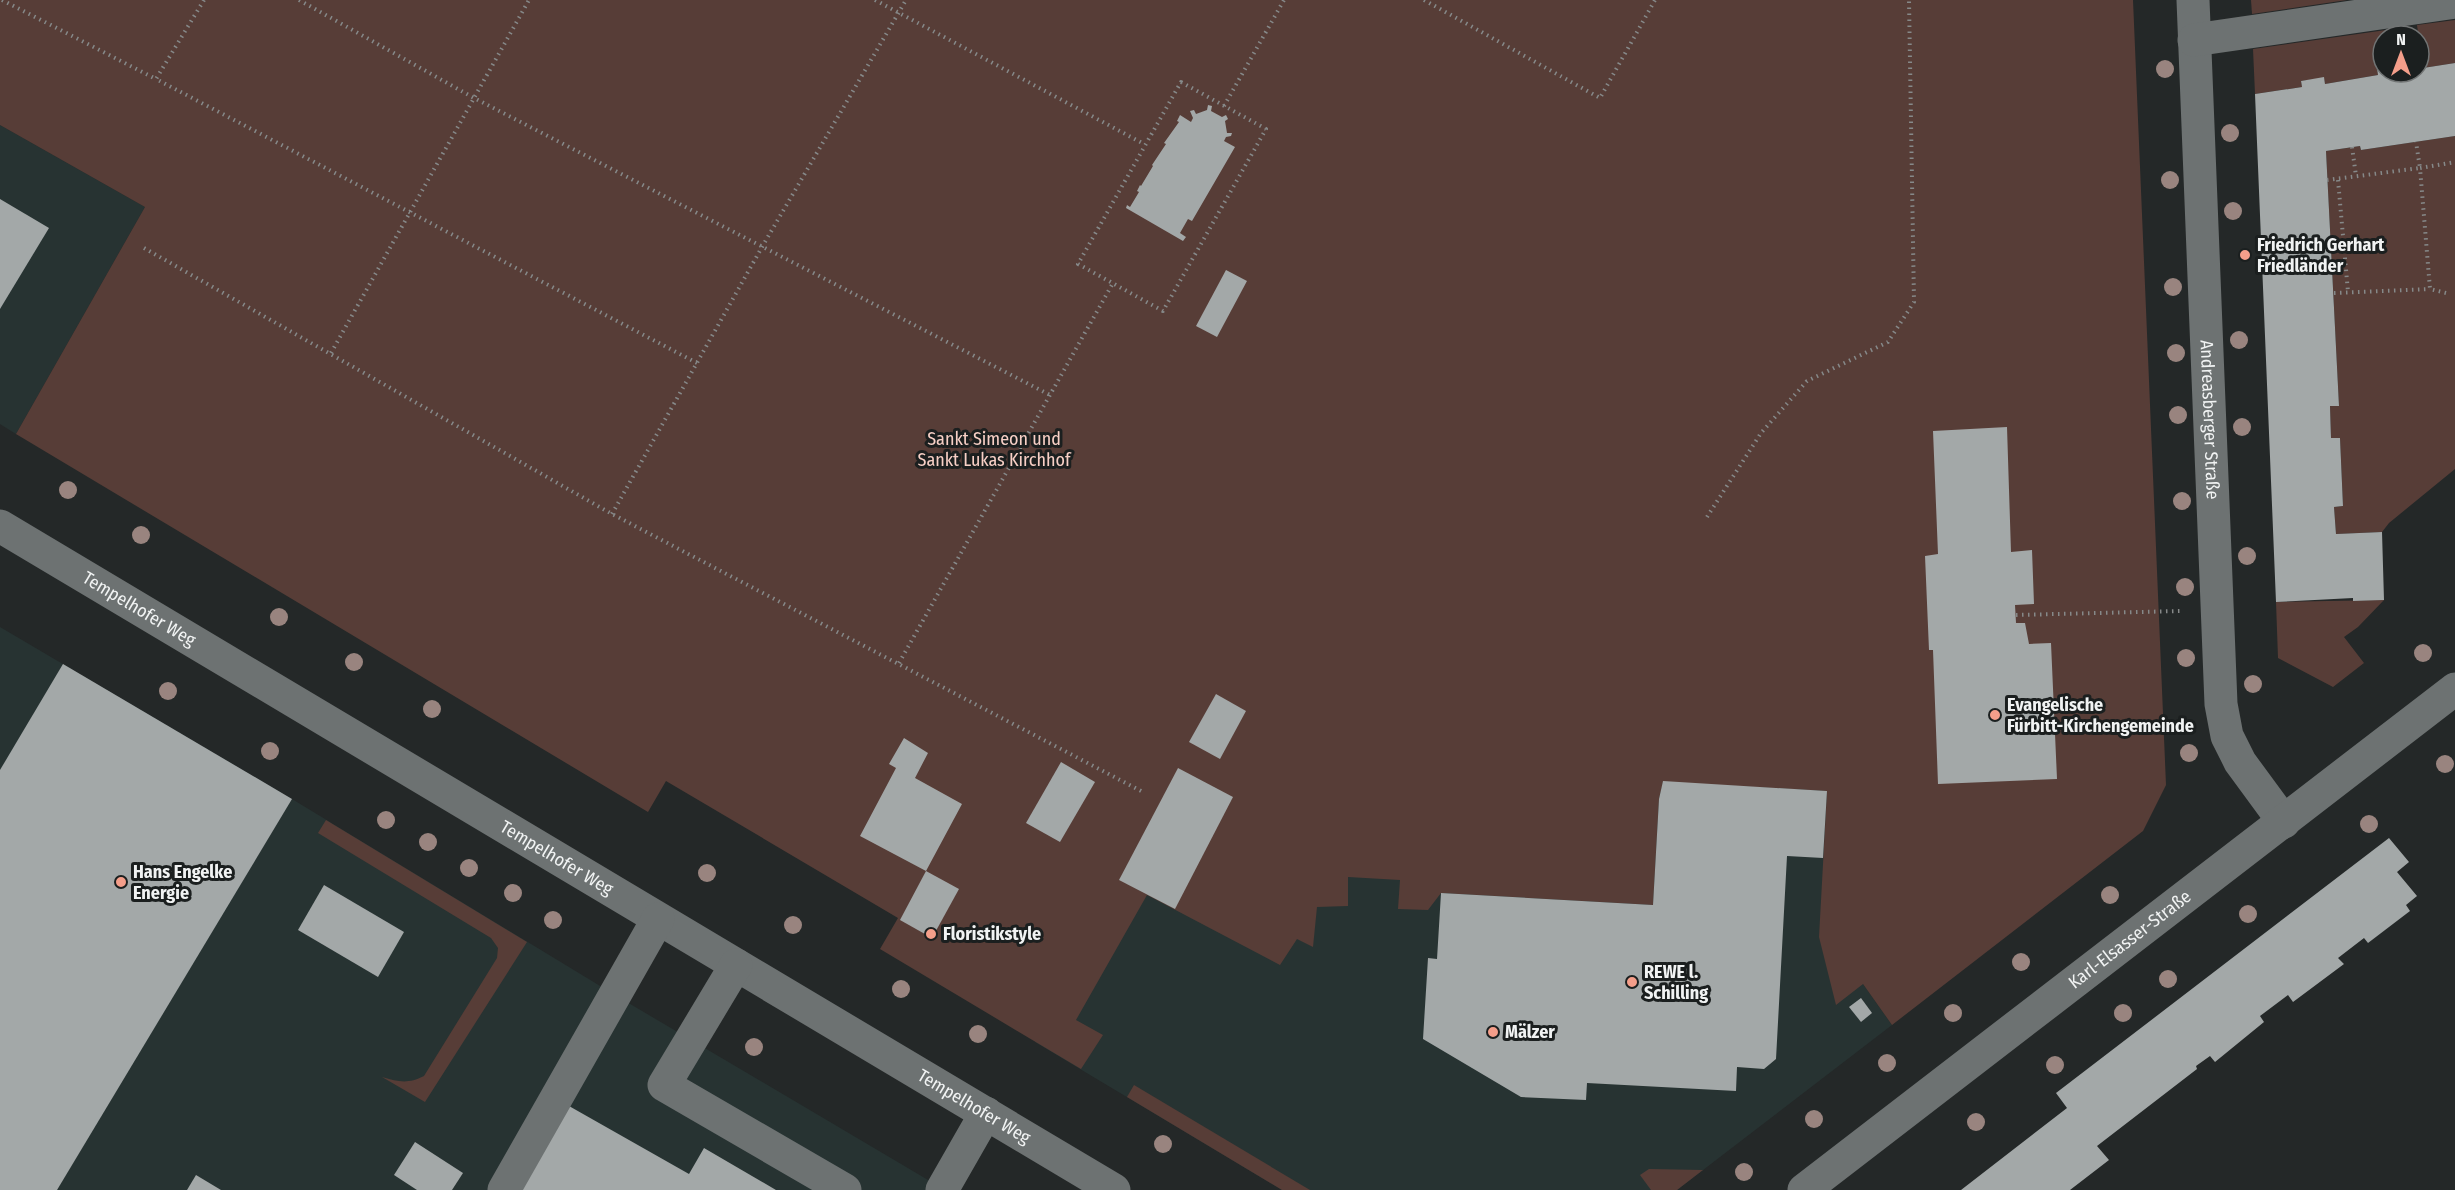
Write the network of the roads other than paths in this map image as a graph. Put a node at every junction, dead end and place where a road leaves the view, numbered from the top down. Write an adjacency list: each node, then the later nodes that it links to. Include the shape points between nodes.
1 (2193, 0): 3 (street, Andreasberger Straße)
2 (2455, 2): 3 (street)
3 (2194, 40): 6 (street, Andreasberger Straße, via 2221,705 2228,736 2240,762)
4 (0, 526): 7 (street, Tempelhofer Weg)
5 (2455, 689): 6 (street, Karl-Elsasser-Straße)
6 (2284, 822): 14 (street, Karl-Elsasser-Straße)
7 (658, 919): 8 (street, Tempelhofer Weg); 10 (street)
8 (736, 964): 9 (street, Tempelhofer Weg); 11 (street, via 664,1085)
9 (986, 1113): 12 (street); 13 (street, Tempelhofer Weg)
10 (504, 1190)
11 (845, 1190)
12 (942, 1190)
13 (1113, 1190)
14 (1804, 1190)

